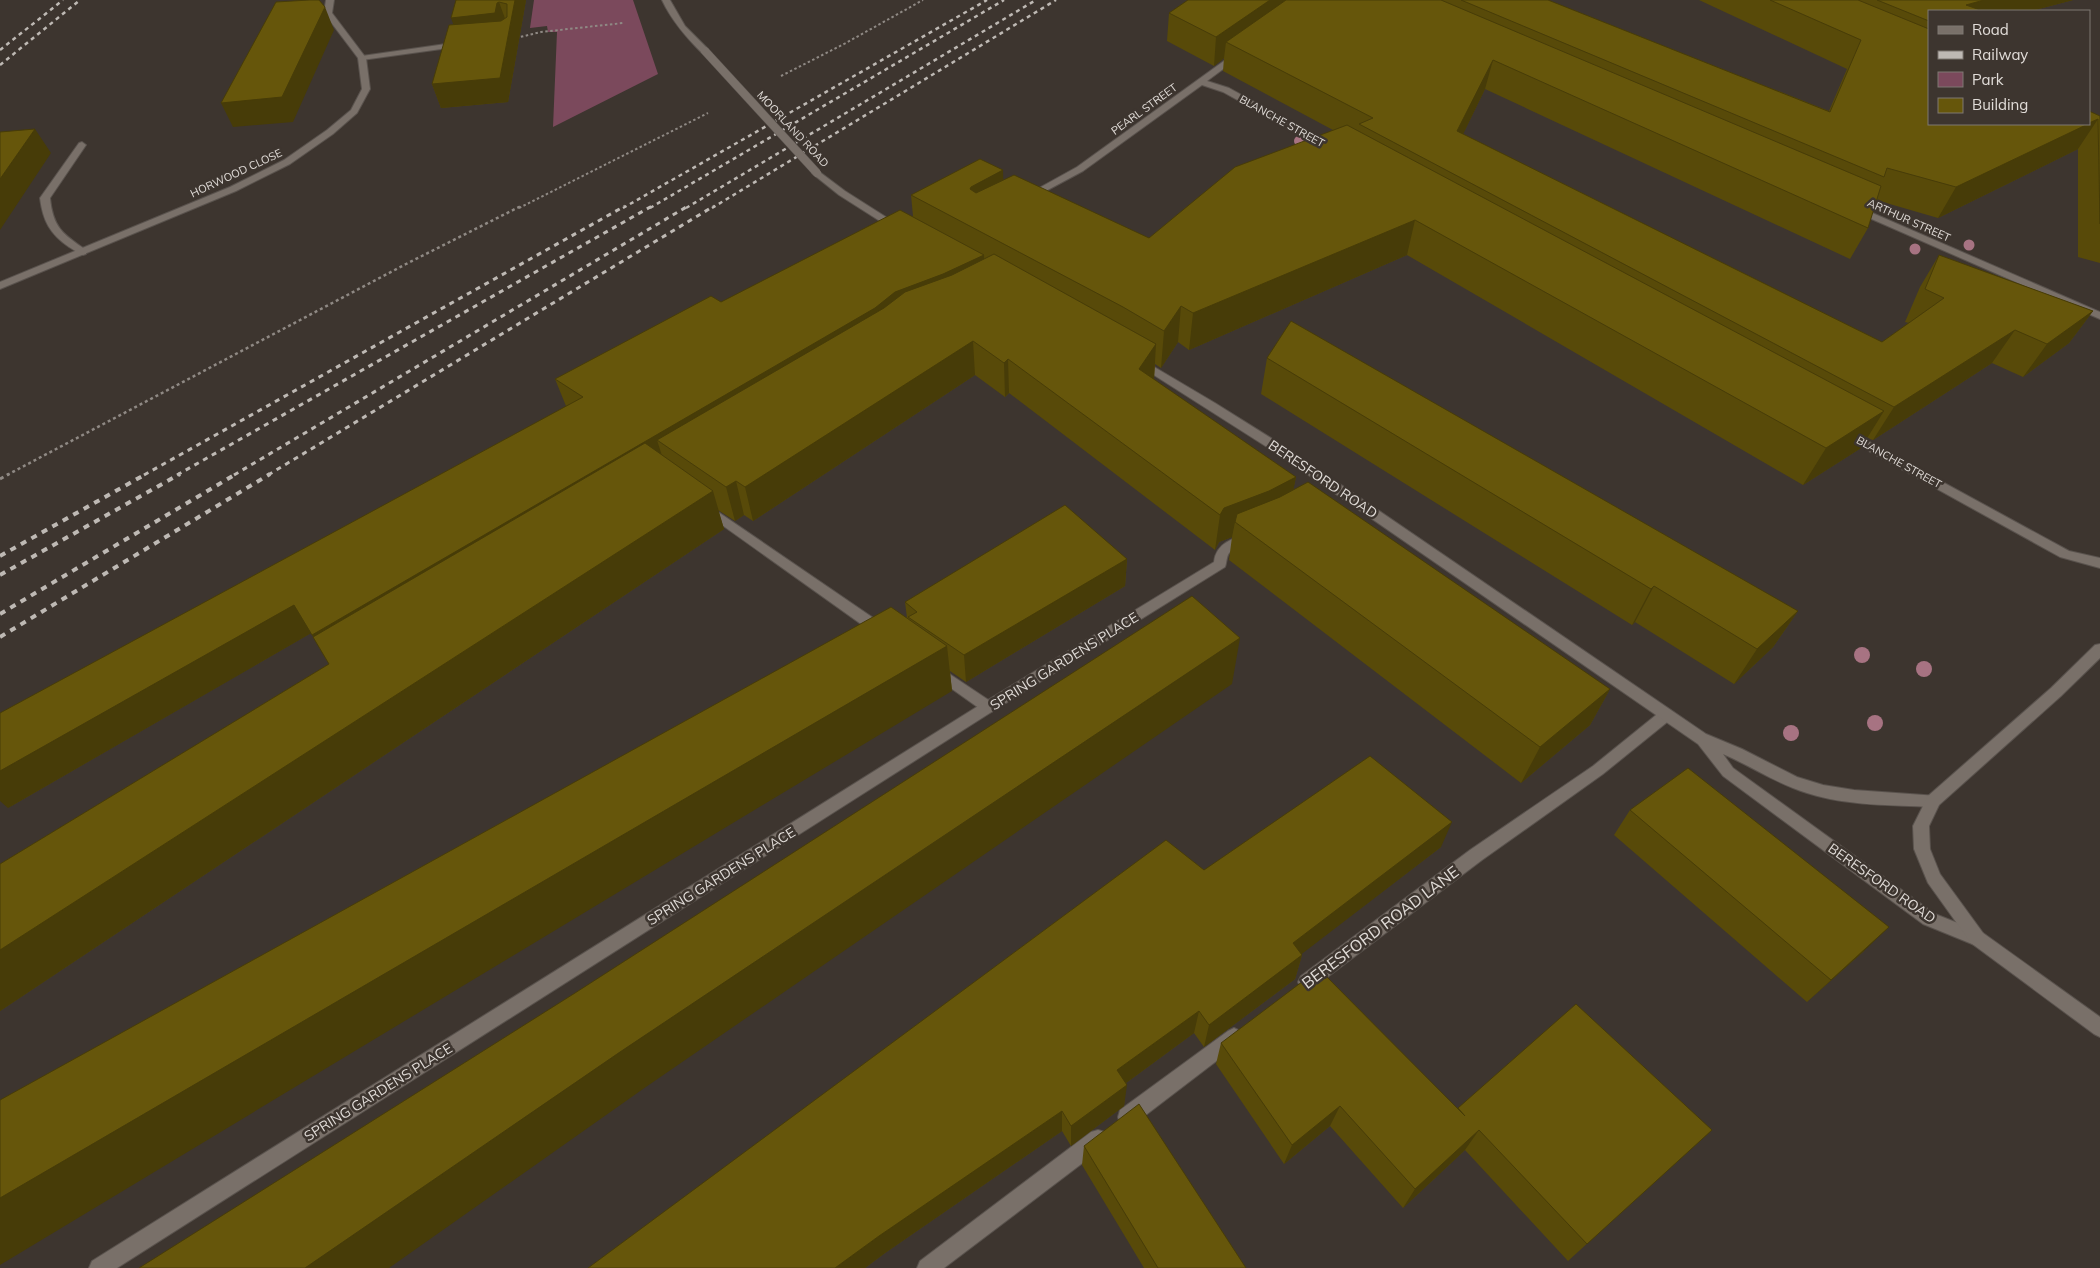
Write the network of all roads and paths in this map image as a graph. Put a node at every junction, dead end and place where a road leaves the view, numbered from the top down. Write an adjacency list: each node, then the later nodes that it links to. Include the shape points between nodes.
1 (330, 0): 7 (street, HORWOOD CLOSE, via 328,13)
2 (666, 0): 15 (street, MOORLAND ROAD, bridge, via 684,32 818,173 842,193)
3 (923, 0): 8 (path)
4 (623, 23): 5 (path, via 541,32)
5 (508, 40): 7 (street)
6 (1248, 47): 9 (street, PEARL STREET)
7 (362, 58): 16 (street, HORWOOD CLOSE, via 366,89 354,111 287,162 233,189)
8 (776, 78)
9 (1200, 82): 12 (street, BLANCHE STREET, via 1226,90); 13 (street, PEARL STREET, via 1080,169)
10 (708, 113): 21 (path, via 406,264)
11 (82, 145): 16 (street, via 45,198 52,228)
12 (1337, 151)
13 (1021, 200)
14 (1849, 206): 18 (street, ARTHUR STREET)
15 (907, 233)
16 (83, 252): 17 (street, HORWOOD CLOSE)
17 (0, 286)
18 (2100, 316)
19 (1128, 355): 22 (street, BERESFORD ROAD, via 1193,393)
20 (1839, 429): 26 (street, BLANCHE STREET, via 2064,554)
21 (0, 479)
22 (1340, 490): 24 (street); 31 (street, BERESFORD ROAD)
23 (690, 496): 27 (street)
24 (1323, 501)
25 (1261, 533): 30 (street, SPRING GARDENS PLACE, via 1225,547 1220,564)
26 (2100, 563)
27 (892, 639)
28 (2100, 649): 33 (street)
29 (924, 662): 30 (street)
30 (988, 707): 38 (street, SPRING GARDENS PLACE)
31 (1666, 715): 32 (street, BERESFORD ROAD); 35 (street, BERESFORD ROAD LANE, via 1598,770 1476,854)
32 (1702, 739): 33 (street, BERESFORD ROAD, via 1808,787 1869,798); 34 (street, BERESFORD ROAD, via 1728,772 1929,919)
33 (1934, 801): 34 (street, via 1922,826 1922,849 1934,878)
34 (1977, 938): 37 (street, BERESFORD ROAD)
35 (1293, 992)
36 (1246, 1028): 39 (street)
37 (2100, 1028)
38 (99, 1268)
39 (927, 1268)

